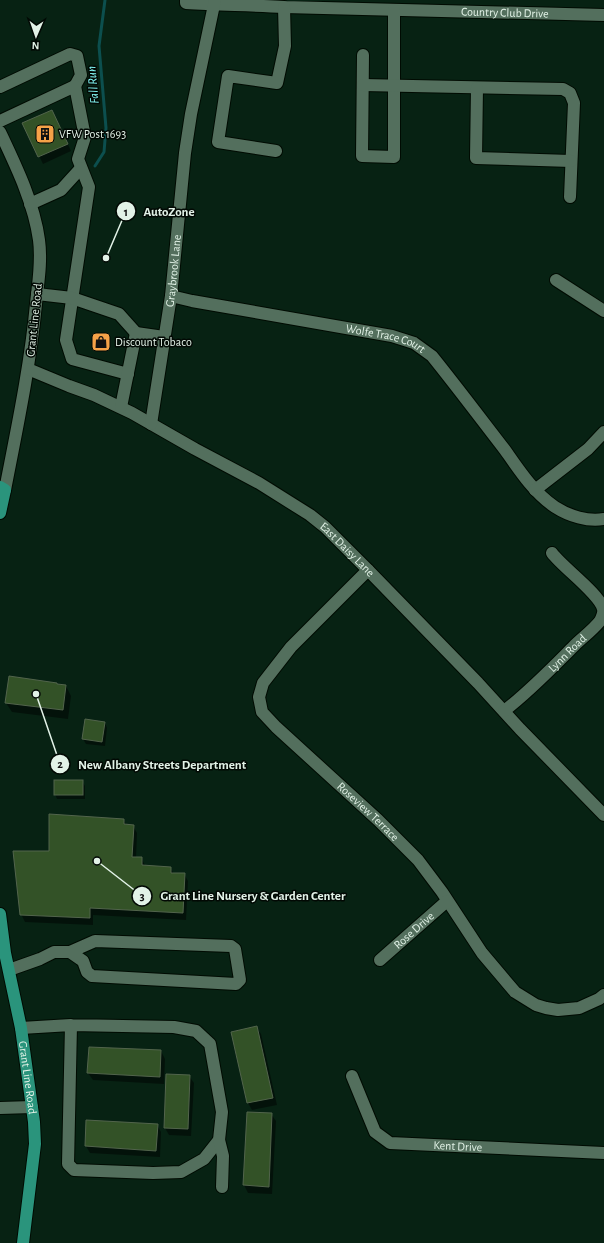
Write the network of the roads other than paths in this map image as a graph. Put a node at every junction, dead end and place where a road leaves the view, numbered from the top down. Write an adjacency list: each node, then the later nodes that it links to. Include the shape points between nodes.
1 (186, 0): 2 (street, Country Club Drive)
2 (214, 2): 4 (street, Country Club Drive); 22 (street, Graybrook Lane, via 185,153)
3 (411, 5): 5 (street, Country Club Drive); 6 (street, Country Club Drive)
4 (284, 7): 5 (street, Country Club Drive); 15 (street, via 286,46 277,83 228,76 218,142)
5 (394, 10): 10 (street)
6 (604, 15)
7 (363, 55): 8 (street)
8 (363, 85): 10 (street); 10 (street, via 362,156 394,157)
9 (75, 86): 11 (street, via 81,75 78,56 70,54); 13 (street); 17 (street, via 85,137 78,159)
10 (394, 86): 12 (street)
11 (0, 87)
12 (477, 88): 16 (street, via 563,89 570,93 574,103); 16 (street, via 476,158)
13 (0, 121)
14 (0, 132): 19 (street, Grant Line Road)
15 (276, 151)
16 (572, 161): 18 (street)
17 (81, 168): 19 (street, via 61,190); 23 (street, via 89,187)
18 (570, 197)
19 (30, 204): 21 (street, Grant Line Road, via 39,242)
20 (556, 280): 24 (street)
21 (37, 294): 23 (street); 27 (street, Grant Line Road)
22 (171, 296): 26 (street, Graybrook Lane); 33 (street, Wolfe Trace Court, via 392,336 414,343 432,356 448,375)
23 (72, 298): 25 (street, via 119,314); 28 (street, via 66,340 72,359)
24 (604, 311)
25 (136, 333): 26 (street); 28 (street)
26 (164, 337): 30 (street, Graybrook Lane)
27 (28, 369): 29 (street, East Daisy Lane); 32 (street, Grant Line Road)
28 (128, 374): 29 (street)
29 (121, 408): 30 (street, East Daisy Lane)
30 (151, 424): 37 (street, East Daisy Lane, via 293,503 325,527)
31 (604, 432): 33 (street, via 588,449)
32 (3, 488): 34 (main road, Grant Line Road)
33 (535, 490): 35 (street, Wolfe Trace Court, via 565,513 587,519)
34 (0, 513)
35 (604, 519)
36 (552, 553): 38 (street, Lynn Road, via 594,596 601,605 603,615 567,655)
37 (368, 570): 38 (street, East Daisy Lane); 40 (street, Roseview Terrace, via 291,647 263,683 260,697 262,712 408,849)
38 (504, 711): 39 (street, East Daisy Lane)
39 (604, 815)
40 (447, 901): 43 (street, Rose Drive); 45 (street, Roseview Terrace, via 482,953 515,992 525,999 546,1008 568,1009 579,1008)
41 (0, 914): 44 (main road, Grant Line Road)
42 (70, 952): 42 (street, via 83,961 86,972 92,976 236,984 240,980 235,949 230,946 95,941); 44 (street, via 54,952)
43 (380, 960)
44 (9, 970): 47 (main road, Grant Line Road)
45 (604, 995)
46 (71, 1025): 47 (street); 51 (street, via 174,1027 196,1030 210,1044 222,1112); 51 (street, via 68,1164 74,1170 181,1172 204,1159)
47 (21, 1028): 50 (main road, Grant Line Road)
48 (352, 1076): 52 (street, Kent Drive, via 375,1132 390,1143)
49 (0, 1108): 50 (street)
50 (32, 1108): 54 (main road, Grant Line Road, via 35,1144)
51 (219, 1140): 53 (street, via 223,1156)
52 (604, 1153)
53 (222, 1187)
54 (23, 1243)

